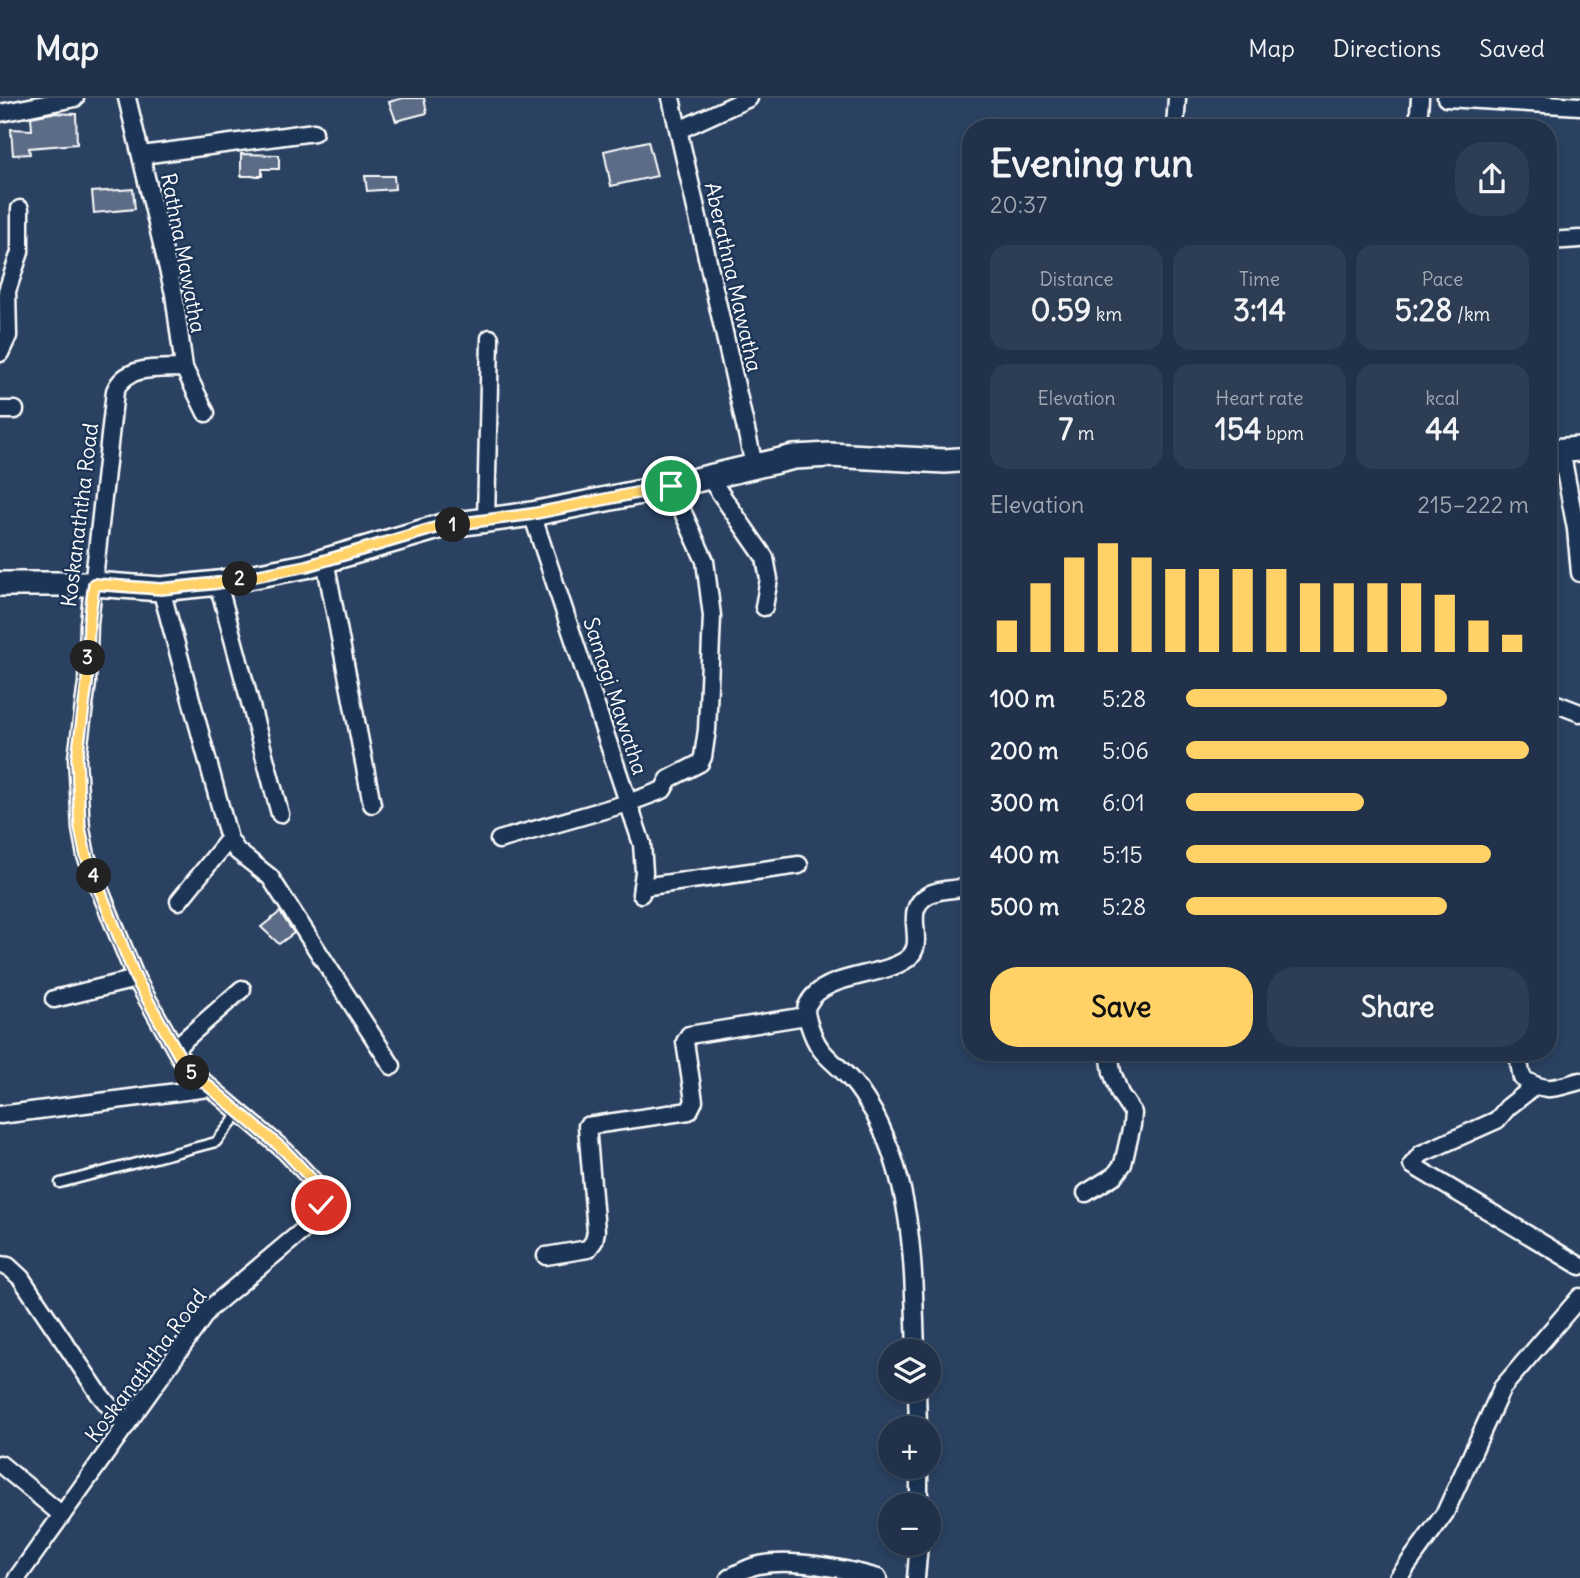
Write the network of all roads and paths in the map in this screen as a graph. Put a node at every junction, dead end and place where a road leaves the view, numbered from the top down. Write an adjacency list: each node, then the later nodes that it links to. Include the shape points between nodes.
1 (75, 98): 9 (street)
2 (127, 98): 14 (street, Rathna Mawatha)
3 (671, 98): 12 (street, Aberathna Mawatha)
4 (749, 98): 12 (street)
5 (1177, 98): 10 (street)
6 (1420, 98): 11 (street)
7 (1446, 98): 8 (street)
8 (1580, 106)
9 (0, 113)
10 (1176, 119)
11 (1419, 119)
12 (679, 130): 24 (street, Aberathna Mawatha)
13 (314, 132): 14 (street)
14 (142, 155): 20 (street, Rathna Mawatha, via 174,294)
15 (20, 209): 19 (street, via 19,252 7,291 8,335)
16 (1580, 239): 17 (street)
17 (1557, 240)
18 (490, 338): 28 (street)
19 (0, 354)
20 (184, 368): 21 (street, Rathna Mawatha); 33 (street, Koskanaththa Road, via 145,369 120,381)
21 (206, 413)
22 (1563, 450): 30 (street)
23 (962, 460): 24 (street, via 830,454)
24 (754, 465): 25 (street)
25 (709, 477): 26 (street); 35 (street, via 765,558 769,579)
26 (671, 486): 27 (street); 38 (street, via 705,561 712,616 705,751 700,763 674,775 663,790)
27 (532, 514): 28 (street); 38 (street, Samagi Mawatha)
28 (486, 521): 29 (street, via 442,526)
29 (325, 560): 31 (street); 39 (street)
30 (1580, 573)
31 (218, 583): 34 (street); 40 (street)
32 (0, 584): 33 (street)
33 (94, 584): 34 (street); 46 (street, Koskanaththa Road, via 77,758 80,828 86,856)
34 (161, 589): 41 (street)
35 (764, 607)
36 (1557, 704): 37 (street)
37 (1580, 713)
38 (628, 803): 42 (street); 43 (street, Samagi Mawatha, via 642,844 642,890)
39 (372, 804)
40 (280, 814)
41 (229, 839): 45 (street); 53 (street, via 270,877)
42 (499, 839)
43 (799, 865)
44 (962, 888): 49 (street, via 932,893 919,901 913,954 818,991 806,1005)
45 (179, 901)
46 (136, 979): 48 (street); 50 (street, Koskanaththa Road)
47 (242, 989): 50 (street)
48 (54, 999)
49 (806, 1016): 61 (street, via 689,1035 685,1042 694,1101 689,1111 586,1126 594,1241 588,1249); 65 (street, via 820,1052 853,1082 874,1113 905,1195 913,1253)
50 (175, 1048): 56 (street, Koskanaththa Road, via 185,1066)
51 (1111, 1061): 60 (street, via 1120,1094 1133,1113 1132,1125 1123,1164 1115,1175)
52 (1519, 1061): 55 (street, via 1522,1078)
53 (392, 1066)
54 (1580, 1081): 55 (street, via 1555,1090)
55 (1535, 1086): 63 (street, via 1497,1119 1421,1154 1412,1165)
56 (208, 1088): 57 (street, Koskanaththa Road); 58 (street)
57 (240, 1112): 59 (lane, via 216,1142); 66 (street, Koskanaththa Road, via 316,1184 321,1205 307,1227 209,1309)
58 (0, 1115)
59 (60, 1183)
60 (1086, 1193)
61 (547, 1256)
62 (0, 1265): 66 (street, via 21,1278)
63 (1580, 1266)
64 (1580, 1297): 74 (street, via 1503,1388 1445,1513)
65 (916, 1339)
66 (126, 1426): 68 (street, Koskanaththa Road)
67 (0, 1464): 68 (street)
68 (61, 1515): 70 (street, Koskanaththa Road)
69 (918, 1556): 73 (street)
70 (17, 1578)
71 (729, 1578): 72 (street, via 760,1565 789,1564)
72 (878, 1578)
73 (916, 1578)
74 (1398, 1578)

